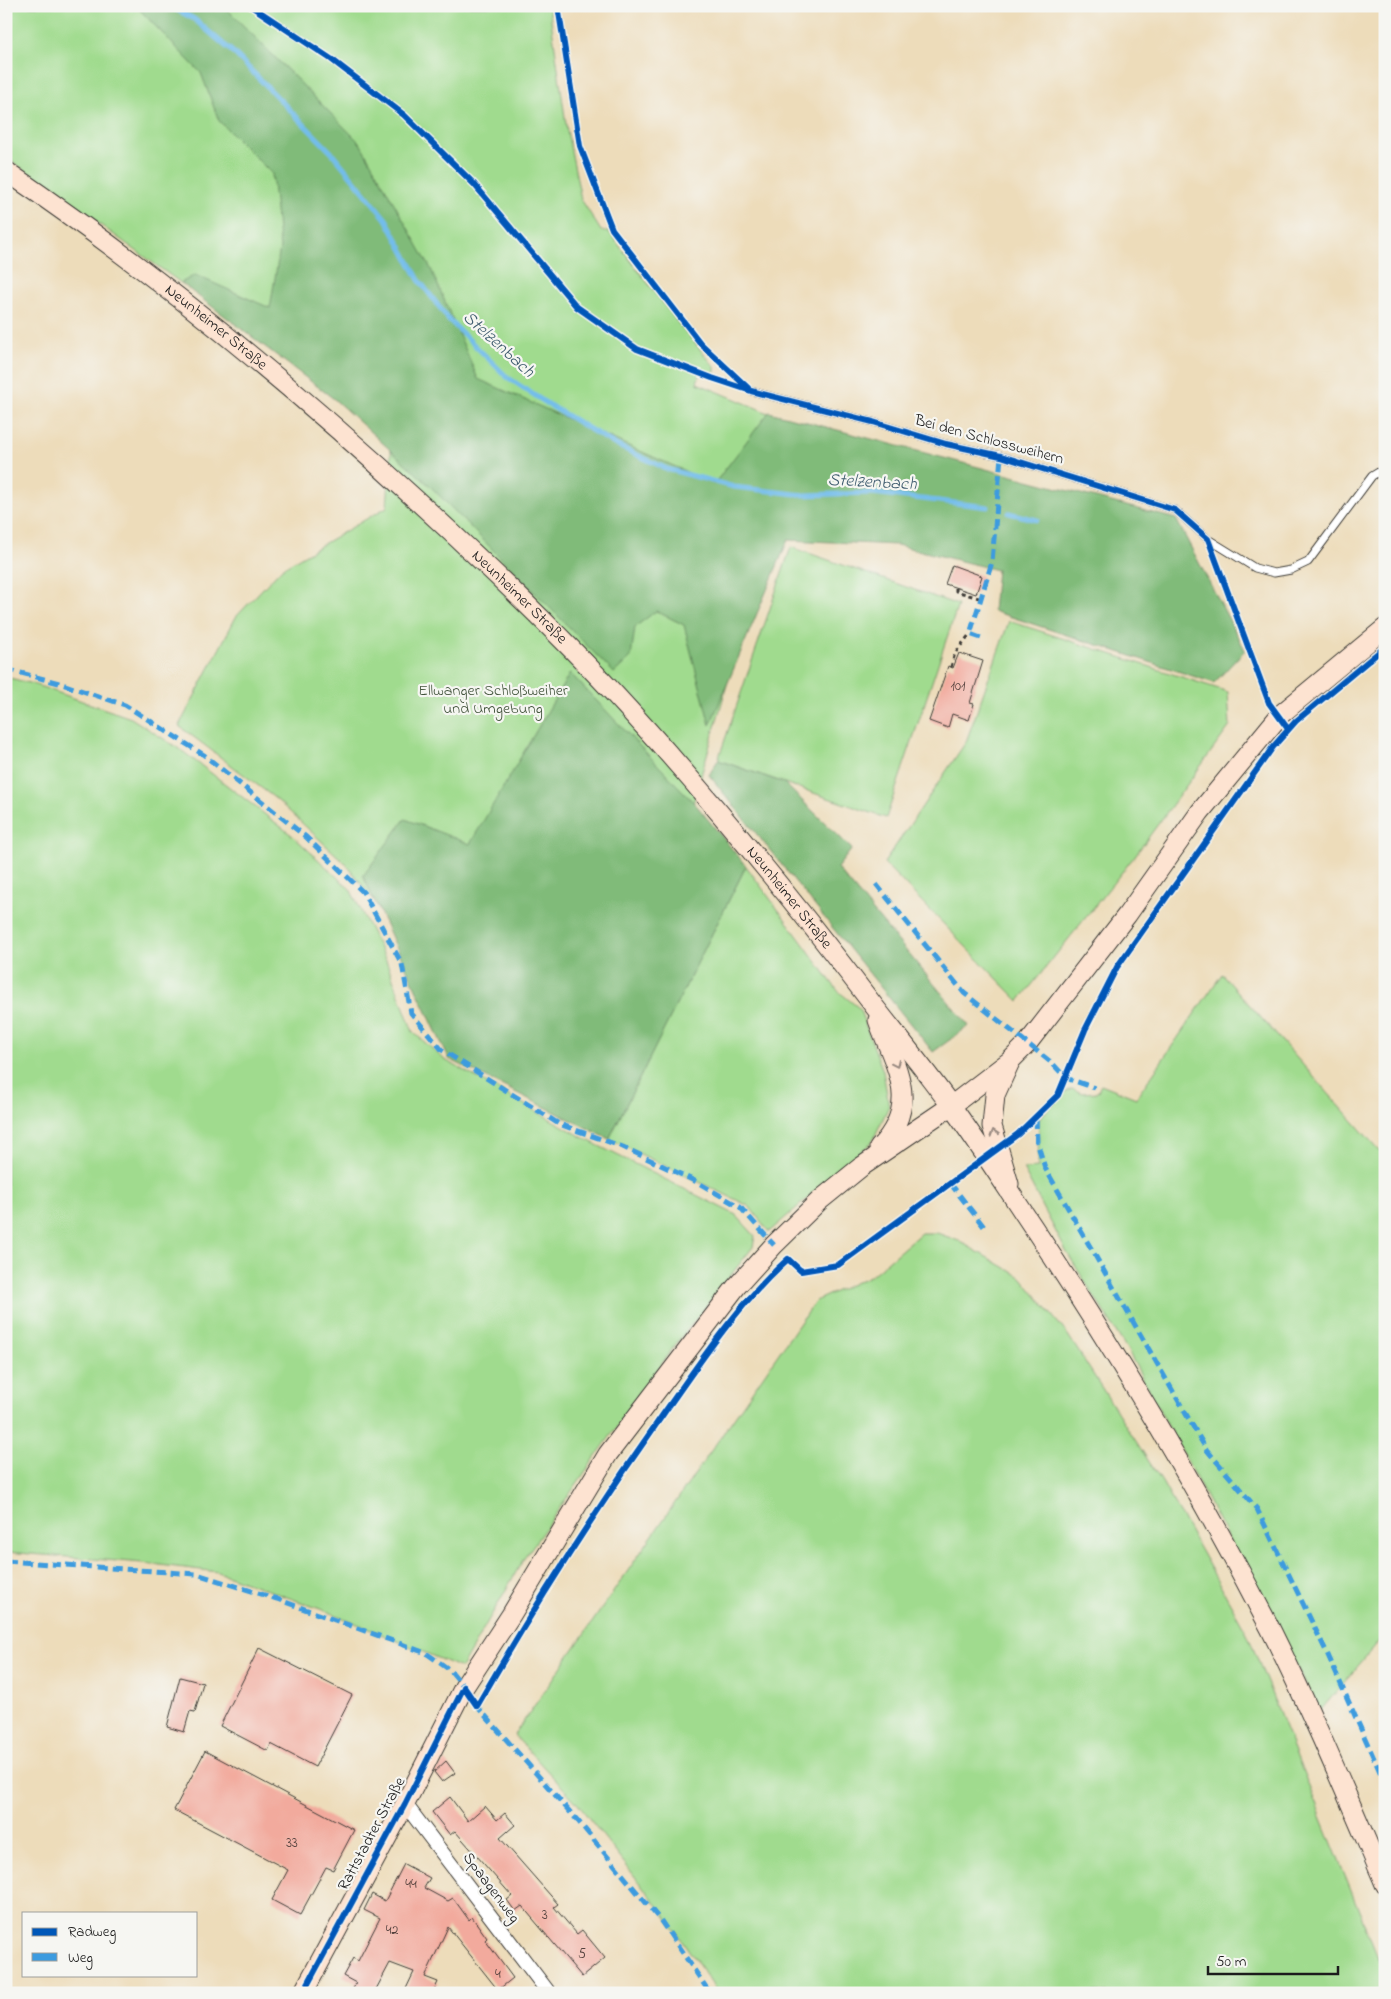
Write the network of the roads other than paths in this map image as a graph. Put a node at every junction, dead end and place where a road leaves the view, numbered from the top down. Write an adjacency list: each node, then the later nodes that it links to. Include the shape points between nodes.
1 (6, 171): 5 (street, Neunheimer Straße, via 135,264 264,367 348,437 528,606 608,686 719,813)
2 (752, 391): 3 (lane, Bei den Schlossweihern, via 1001,456 1175,510 1208,539 1255,568 1274,573 1308,562 1372,476)
3 (1385, 468)
4 (1385, 628): 6 (street, via 1280,715 1200,812 1127,915)
5 (871, 1002): 7 (street, Neunheimer Straße); 8 (street, one-way to 8, via 900,1073 903,1090 893,1133)
6 (1011, 1060): 7 (street); 9 (street, one-way to 6, via 992,1126 995,1095)
7 (951, 1106): 8 (street); 9 (street, Neunheimer Straße)
8 (861, 1167): 10 (street, Rattstadter Straße, via 819,1201 742,1280 608,1454 464,1686)
9 (1012, 1197): 11 (street, Neunheimer Straße, via 1071,1284 1214,1524 1270,1630)
10 (405, 1804): 12 (street, Rattstadter Straße); 13 (street, Spaagenweg)
11 (1385, 1884)
12 (303, 1993)
13 (549, 1993)

